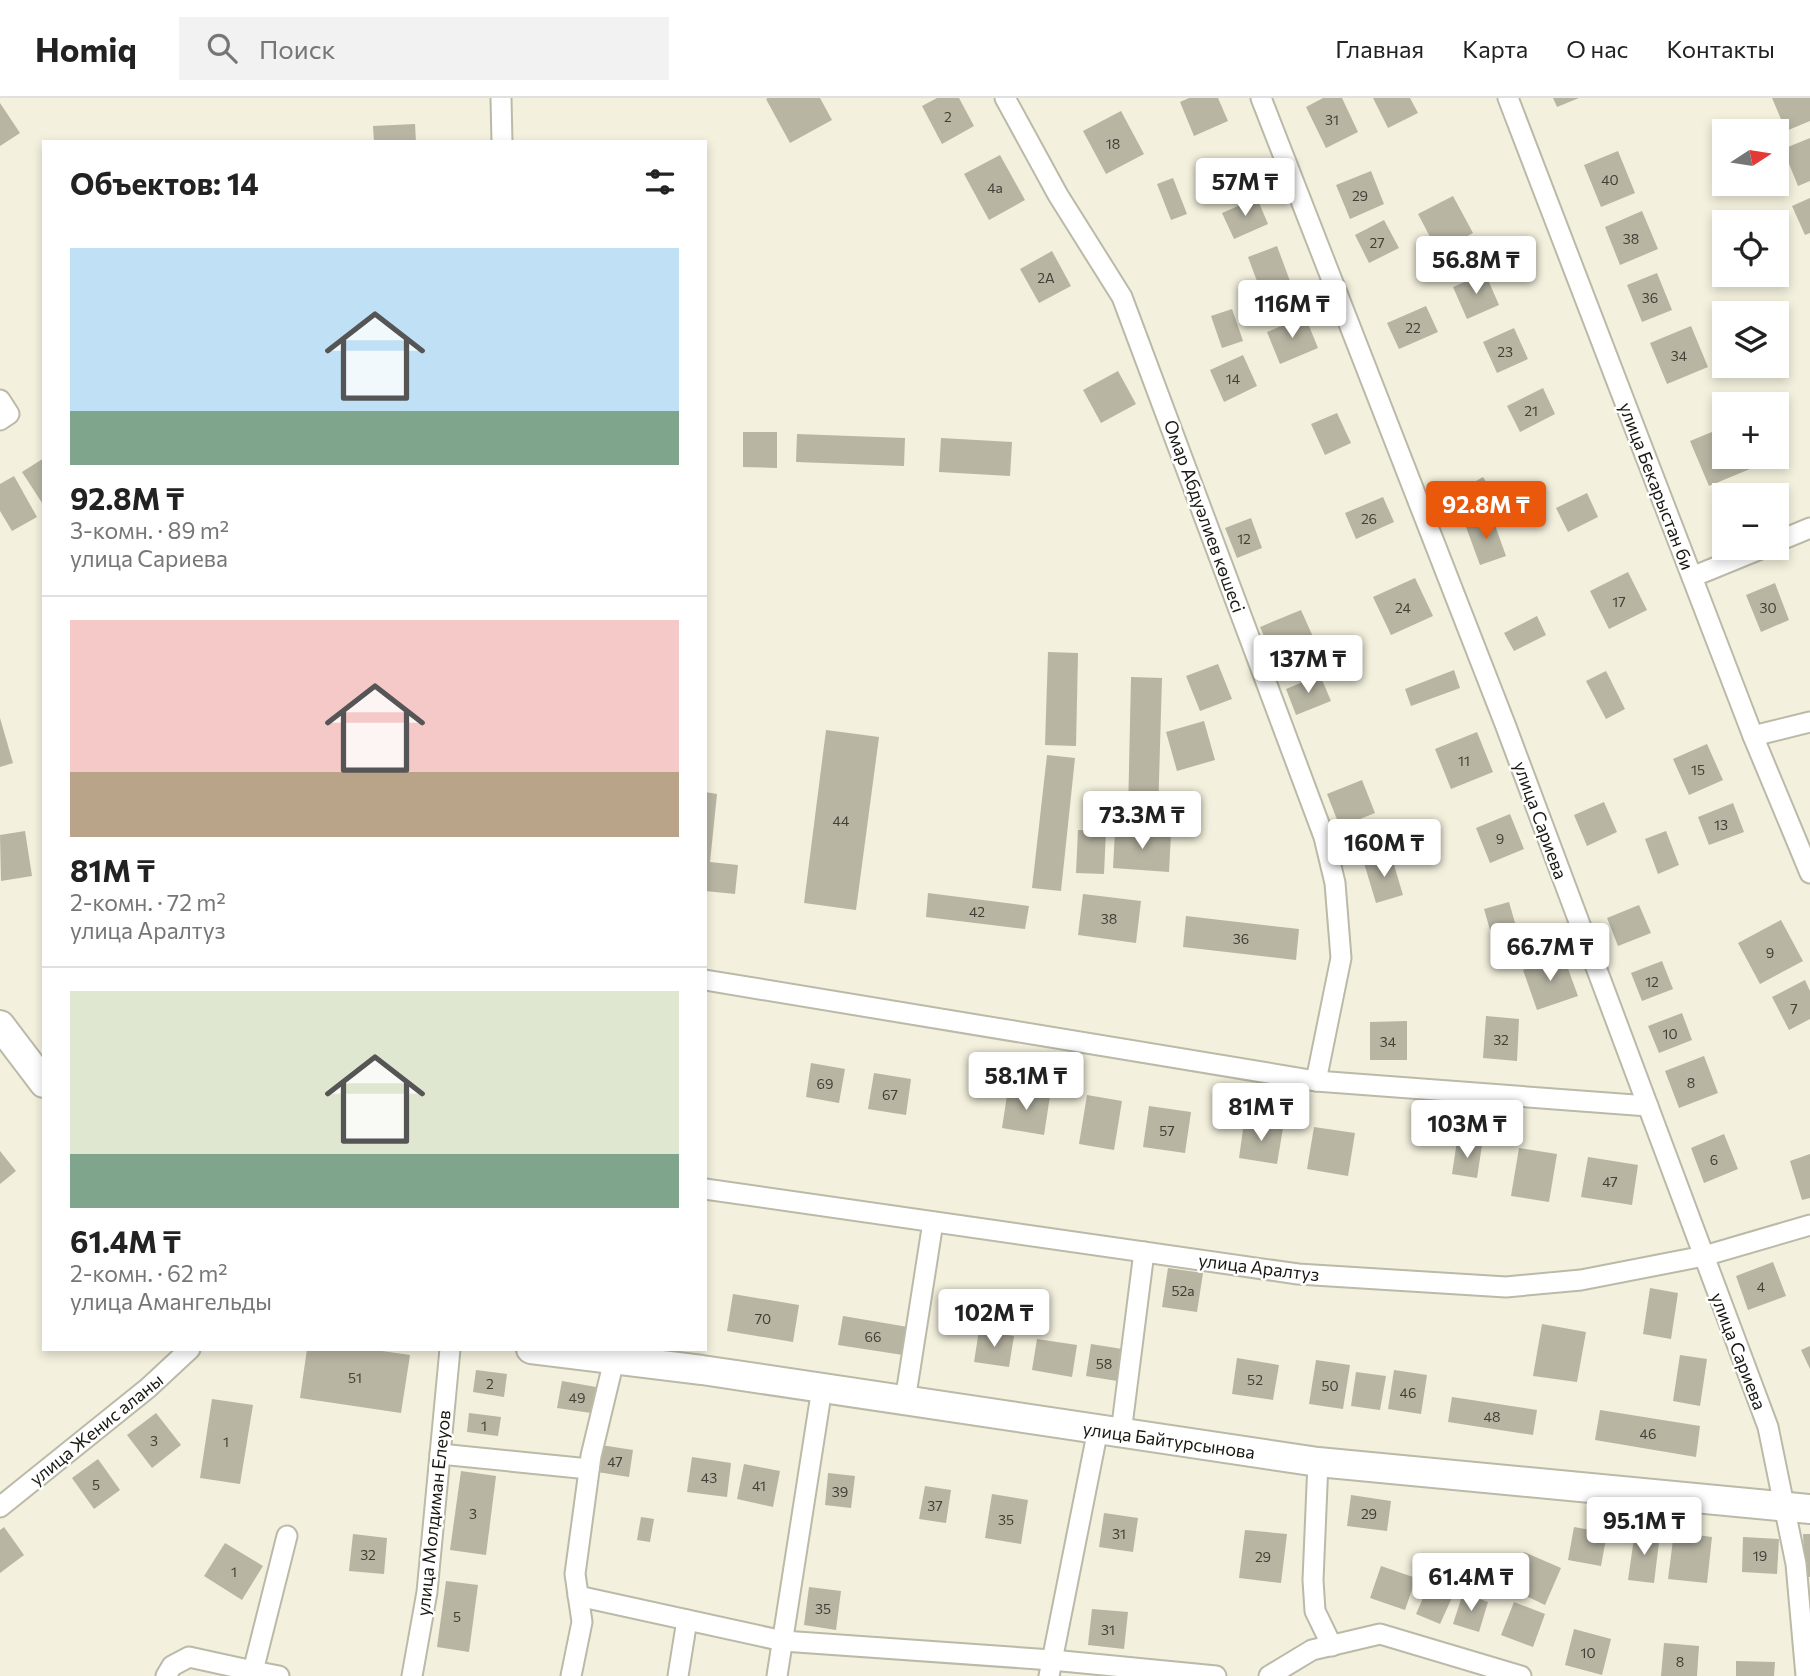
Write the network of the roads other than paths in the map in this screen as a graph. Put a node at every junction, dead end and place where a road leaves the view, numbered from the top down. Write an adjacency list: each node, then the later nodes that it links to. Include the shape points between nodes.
1 (500, 98): 5 (street)
2 (1005, 98): 18 (street, Омар Абдуәлиев көшесі, via 1122,297 1324,837 1335,883 1341,958)
3 (1261, 98): 19 (street, улица Сариева)
4 (1508, 98): 11 (street, улица Бекарыстан би)
5 (502, 140)
6 (0, 400): 7 (street, via 9,414)
7 (0, 420)
8 (1810, 528): 9 (street)
9 (1789, 537)
10 (1734, 560): 11 (street)
11 (1692, 577): 13 (street, улица Бекарыстан би)
12 (1810, 722): 13 (street)
13 (1753, 736): 14 (street, улица Бекарыстан би)
14 (1810, 873)
15 (707, 980): 18 (street)
16 (0, 1025): 17 (street)
17 (42, 1080)
18 (1316, 1082): 19 (street)
19 (1648, 1106): 24 (street, улица Сариева)
20 (707, 1189): 21 (street, улица Аралтуз)
21 (933, 1222): 23 (street, улица Аралтуз); 30 (street)
22 (1810, 1224): 24 (street, улица Аралтуз)
23 (1144, 1252): 24 (street, улица Аралтуз, via 1298,1274 1506,1287 1581,1280); 31 (street)
24 (1704, 1256): 36 (street, улица Сариева)
25 (188, 1351): 35 (street, улица Женис аланы)
26 (450, 1351): 32 (street, улица Молдиман Елеуов)
27 (546, 1351): 28 (street, улица Байтурсынова)
28 (614, 1360): 29 (street, улица Байтурсынова); 34 (street)
29 (822, 1388): 30 (street, улица Байтурсынова); 40 (street)
30 (905, 1401): 31 (street, улица Байтурсынова)
31 (1110, 1431): 33 (street, улица Байтурсынова); 42 (street)
32 (440, 1454): 34 (street); 46 (street, улица Молдиман Елеуов, via 427,1592)
33 (1318, 1462): 36 (street, улица Байтурсынова); 41 (street, via 1315,1611)
34 (589, 1469): 38 (street, via 575,1574)
35 (0, 1507)
36 (1798, 1508): 53 (street, улица Сариева, via 1796,1564)
37 (287, 1535): 43 (street)
38 (578, 1596): 39 (street); 47 (street, via 582,1622)
39 (687, 1620): 40 (street); 48 (street)
40 (783, 1641): 42 (street); 49 (street)
41 (1332, 1646): 51 (street, via 1312,1650); 52 (street, via 1380,1634)
42 (1050, 1668): 50 (street)
43 (253, 1671): 44 (street, via 189,1657 172,1666); 45 (street)
44 (166, 1676)
45 (279, 1676)
46 (412, 1676)
47 (571, 1676)
48 (678, 1676)
49 (777, 1676)
50 (1216, 1676)
51 (1269, 1676)
52 (1521, 1676)
53 (1806, 1676)

